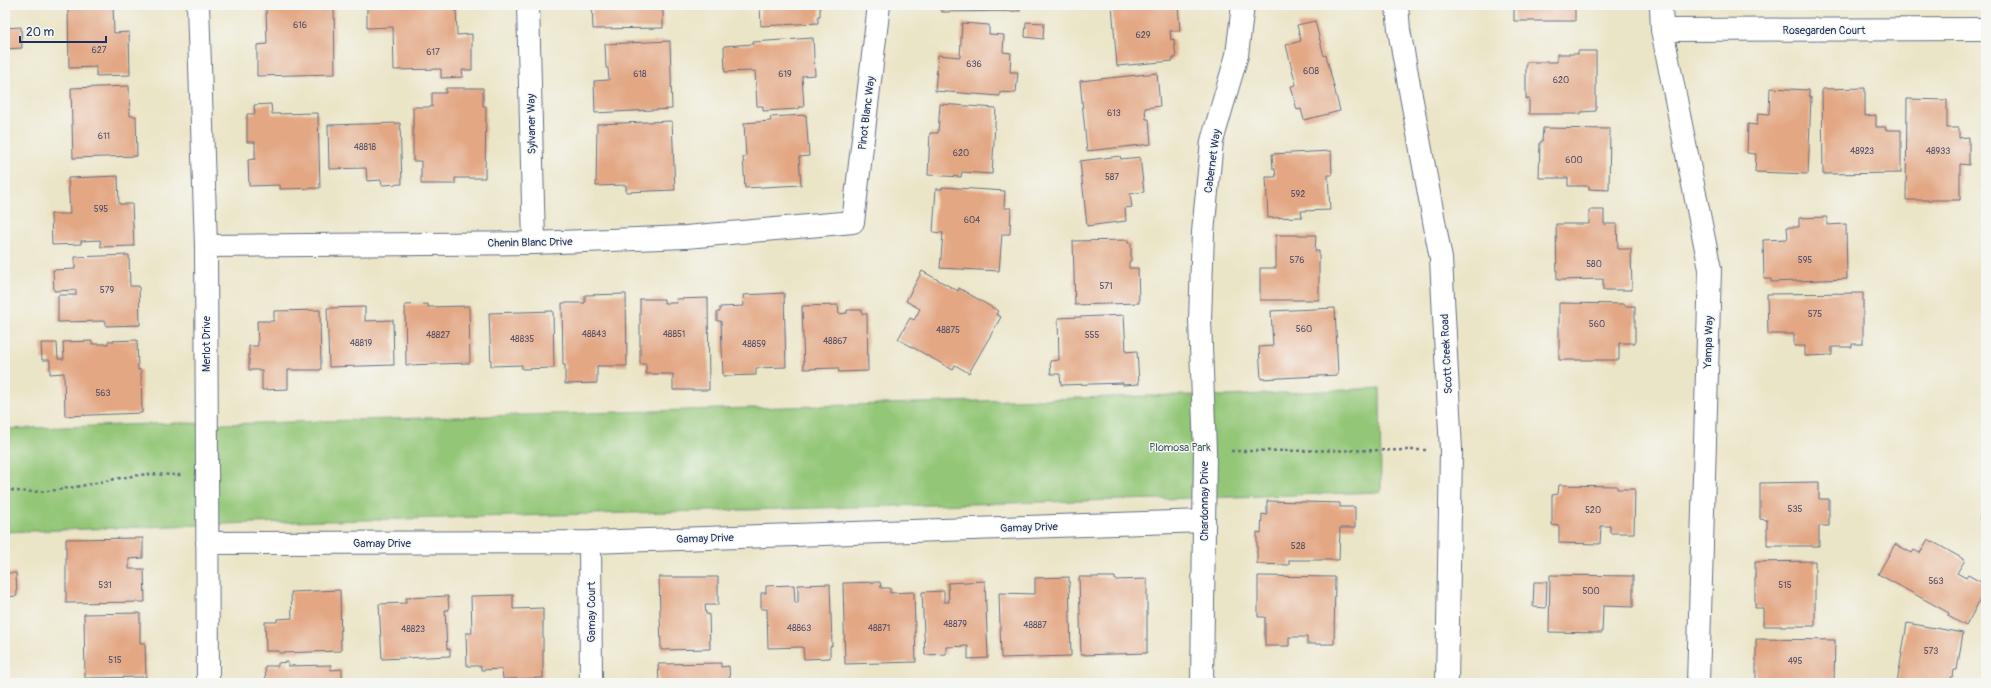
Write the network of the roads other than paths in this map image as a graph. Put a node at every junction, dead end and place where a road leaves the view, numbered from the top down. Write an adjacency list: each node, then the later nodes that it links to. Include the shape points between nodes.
1 (198, 5): 13 (street, Merlot Drive)
2 (528, 5): 12 (street, Sylvaner Way)
3 (879, 5): 11 (street, Pinot Blanc Way)
4 (1242, 5): 14 (street, Cabernet Way, via 1236,55 1212,141 1203,232)
5 (1389, 5): 9 (street, Scott Creek Road)
6 (1397, 5): 9 (street, Scott Creek Road)
7 (1661, 5): 10 (street, Yampa Way)
8 (1986, 29): 10 (street, Rosegarden Court)
9 (1399, 30): 21 (street, Scott Creek Road, via 1441,259 1451,450)
10 (1662, 30): 22 (street, Yampa Way, via 1710,269)
11 (853, 222): 12 (street, Chenin Blanc Drive, via 686,238)
12 (534, 243): 13 (street, Chenin Blanc Drive)
13 (206, 246): 17 (street, Merlot Drive)
14 (1200, 320): 15 (street, Chardonnay Drive, via 1205,451)
15 (1204, 521): 16 (street, Gamay Drive); 20 (street, Chardonnay Drive)
16 (590, 542): 17 (street, Gamay Drive); 19 (street, Gamay Court)
17 (207, 543): 18 (street, Merlot Drive)
18 (208, 683)
19 (591, 683)
20 (1202, 683)
21 (1447, 683)
22 (1698, 683)

